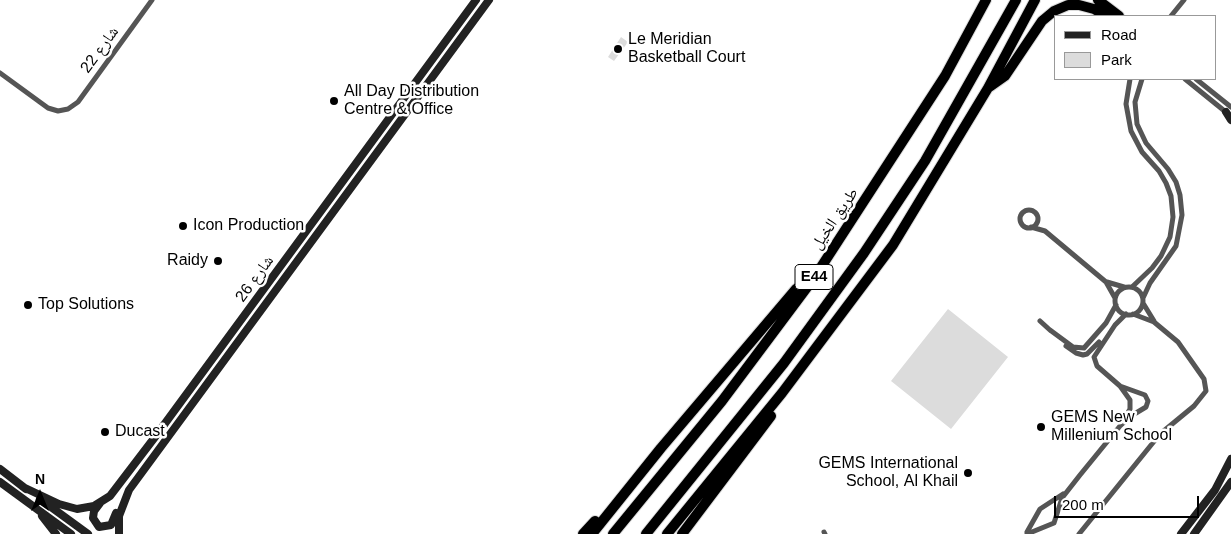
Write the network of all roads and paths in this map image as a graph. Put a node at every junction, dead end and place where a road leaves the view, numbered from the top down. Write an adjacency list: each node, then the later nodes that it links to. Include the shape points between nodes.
1 (152, 0): 12 (street, شارع 22, via 78,102 64,111 48,108)
2 (476, 0): 18 (street, شارع 26)
3 (489, 0): 19 (street, شارع 26)
4 (986, 0): 25 (highway, طريق الخيل / E44, via 944,76)
5 (1016, 0): 58 (highway, E44, via 925,161 864,253 784,363)
6 (1035, 0): 17 (highway)
7 (1098, 0): 10 (highway)
8 (1184, 0): 11 (street)
9 (1104, 15): 17 (highway, via 1079,5 1068,5 1054,11 1042,21 1006,76)
10 (1118, 15)
11 (1172, 15)
12 (0, 73)
13 (1130, 80): 28 (street, via 1126,104 1131,131 1142,152 1166,183 1174,217 1170,237 1161,256)
14 (1140, 80): 30 (street, via 1135,112 1139,130 1172,175 1182,209 1176,246 1150,283)
15 (1186, 80): 20 (street)
16 (1197, 80): 20 (street)
17 (988, 88): 39 (highway, via 893,245)
18 (408, 92): 19 (street); 49 (street, شارع 26, via 155,437 114,491)
19 (416, 101): 47 (street, شارع 26)
20 (1229, 112): 21 (street)
21 (1231, 120)
22 (1038, 218): 23 (street); 23 (street, via 1031,210 1023,213 1022,223); 24 (street)
23 (1031, 227): 24 (street)
24 (1045, 232): 26 (street)
25 (814, 278): 46 (highway, via 796,289); 57 (highway, طريق الخيل / E44, via 722,401)
26 (1106, 282): 27 (street); 29 (street)
27 (1124, 287): 28 (street); 29 (street)
28 (1132, 287): 30 (street, via 1140,292)
29 (1115, 298): 31 (street)
30 (1143, 300): 33 (street, via 1141,308); 35 (street)
31 (1116, 305): 32 (street); 36 (street, via 1106,323 1084,348 1073,347)
32 (1126, 314): 33 (street); 37 (street)
33 (1134, 314): 35 (street)
34 (1040, 321): 36 (street)
35 (1154, 322): 62 (street, via 1187,352 1204,379 1206,391 1194,406 1160,434)
36 (1050, 330): 37 (street, via 1081,355 1088,354)
37 (1102, 341): 38 (street, via 1094,354 1094,362)
38 (1120, 386): 40 (street, via 1131,403); 40 (street, via 1142,394 1148,401 1146,407)
39 (782, 393): 59 (highway); 60 (highway, via 775,412)
40 (1120, 426): 48 (street)
41 (1231, 459): 63 (street, via 1215,490)
42 (0, 469): 45 (street)
43 (0, 482): 50 (street)
44 (1231, 482): 64 (street)
45 (23, 487): 49 (street, via 71,508 83,509); 53 (street)
46 (630, 488): 55 (highway, via 618,495); 56 (highway)
47 (129, 490): 49 (street, via 107,527 99,527 94,521 94,511); 54 (street, شارع 26, via 119,516)
48 (1066, 493): 61 (street, via 1040,509); 61 (street, via 1054,522)
49 (100, 503)
50 (34, 507): 51 (street); 52 (street)
51 (56, 534)
52 (71, 534)
53 (88, 534)
54 (119, 534)
55 (583, 534)
56 (592, 534)
57 (613, 534)
58 (646, 534)
59 (667, 534)
60 (682, 534)
61 (1026, 534)
62 (1079, 534)
63 (1181, 534)
64 (1194, 534)

